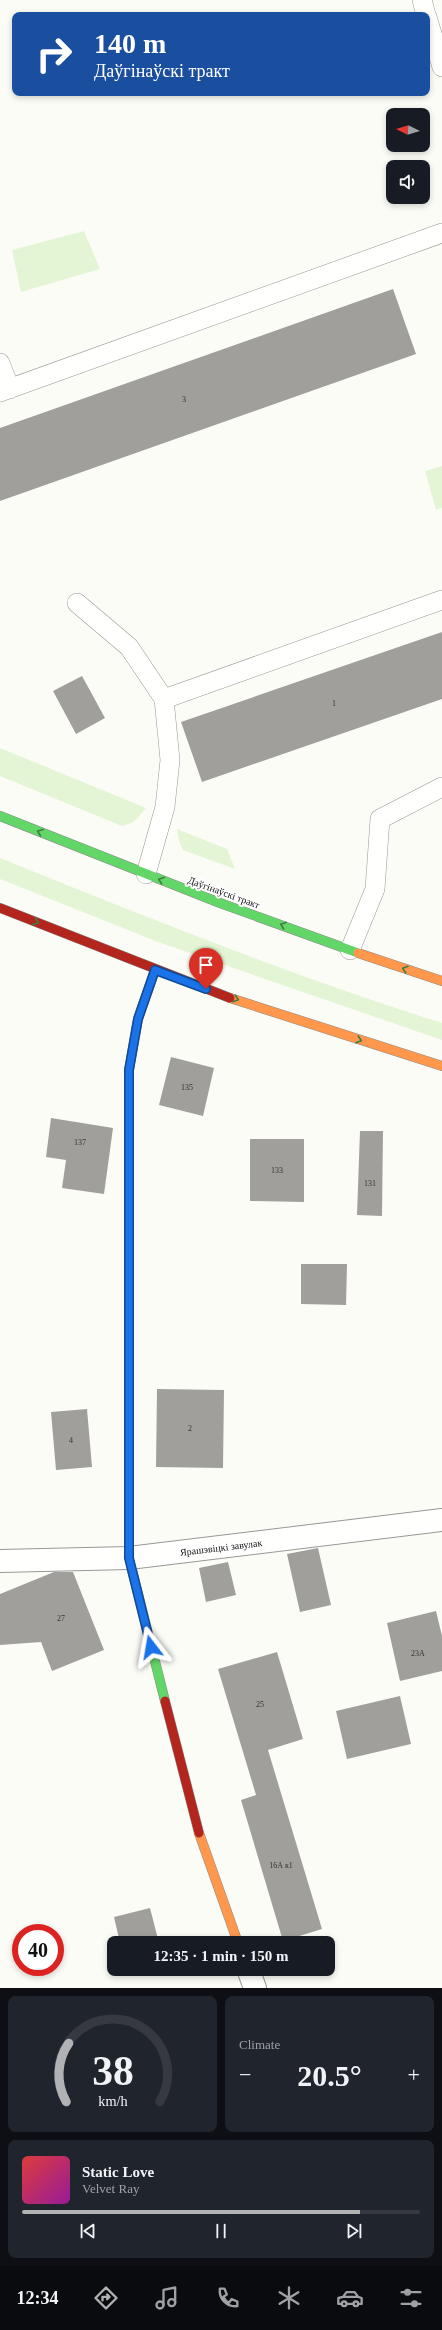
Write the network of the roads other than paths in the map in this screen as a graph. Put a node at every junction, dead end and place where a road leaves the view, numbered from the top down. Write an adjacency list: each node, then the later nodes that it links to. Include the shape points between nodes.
1 (422, 0): 2 (lane)
2 (426, 12)
3 (430, 26): 4 (lane)
4 (442, 67)
5 (442, 233): 7 (lane)
6 (0, 363): 7 (lane)
7 (5, 391)
8 (442, 600): 10 (lane)
9 (77, 603): 10 (lane, via 130,647)
10 (164, 700): 13 (lane, via 170,760 165,807)
11 (442, 787): 15 (lane, via 380,819 375,889)
12 (0, 816): 13 (street, Даўгінаўскі тракт, one-way to 12)
13 (146, 874): 15 (street, Даўгінаўскі тракт, one-way to 13)
14 (0, 908): 16 (street, one-way to 16)
15 (350, 950): 17 (street, Даўгінаўскі тракт, one-way to 15)
16 (155, 970): 18 (street, one-way to 18, via 231,998); 20 (street, via 138,1019 129,1070)
17 (442, 981)
18 (442, 1066)
19 (442, 1520): 20 (street, Ярашэвіцкі завулак)
20 (129, 1558): 21 (street, Ярашэвіцкі завулак); 22 (street, via 200,1838)
21 (0, 1561)
22 (235, 1936)
23 (251, 1976): 24 (street)
24 (255, 1988)

